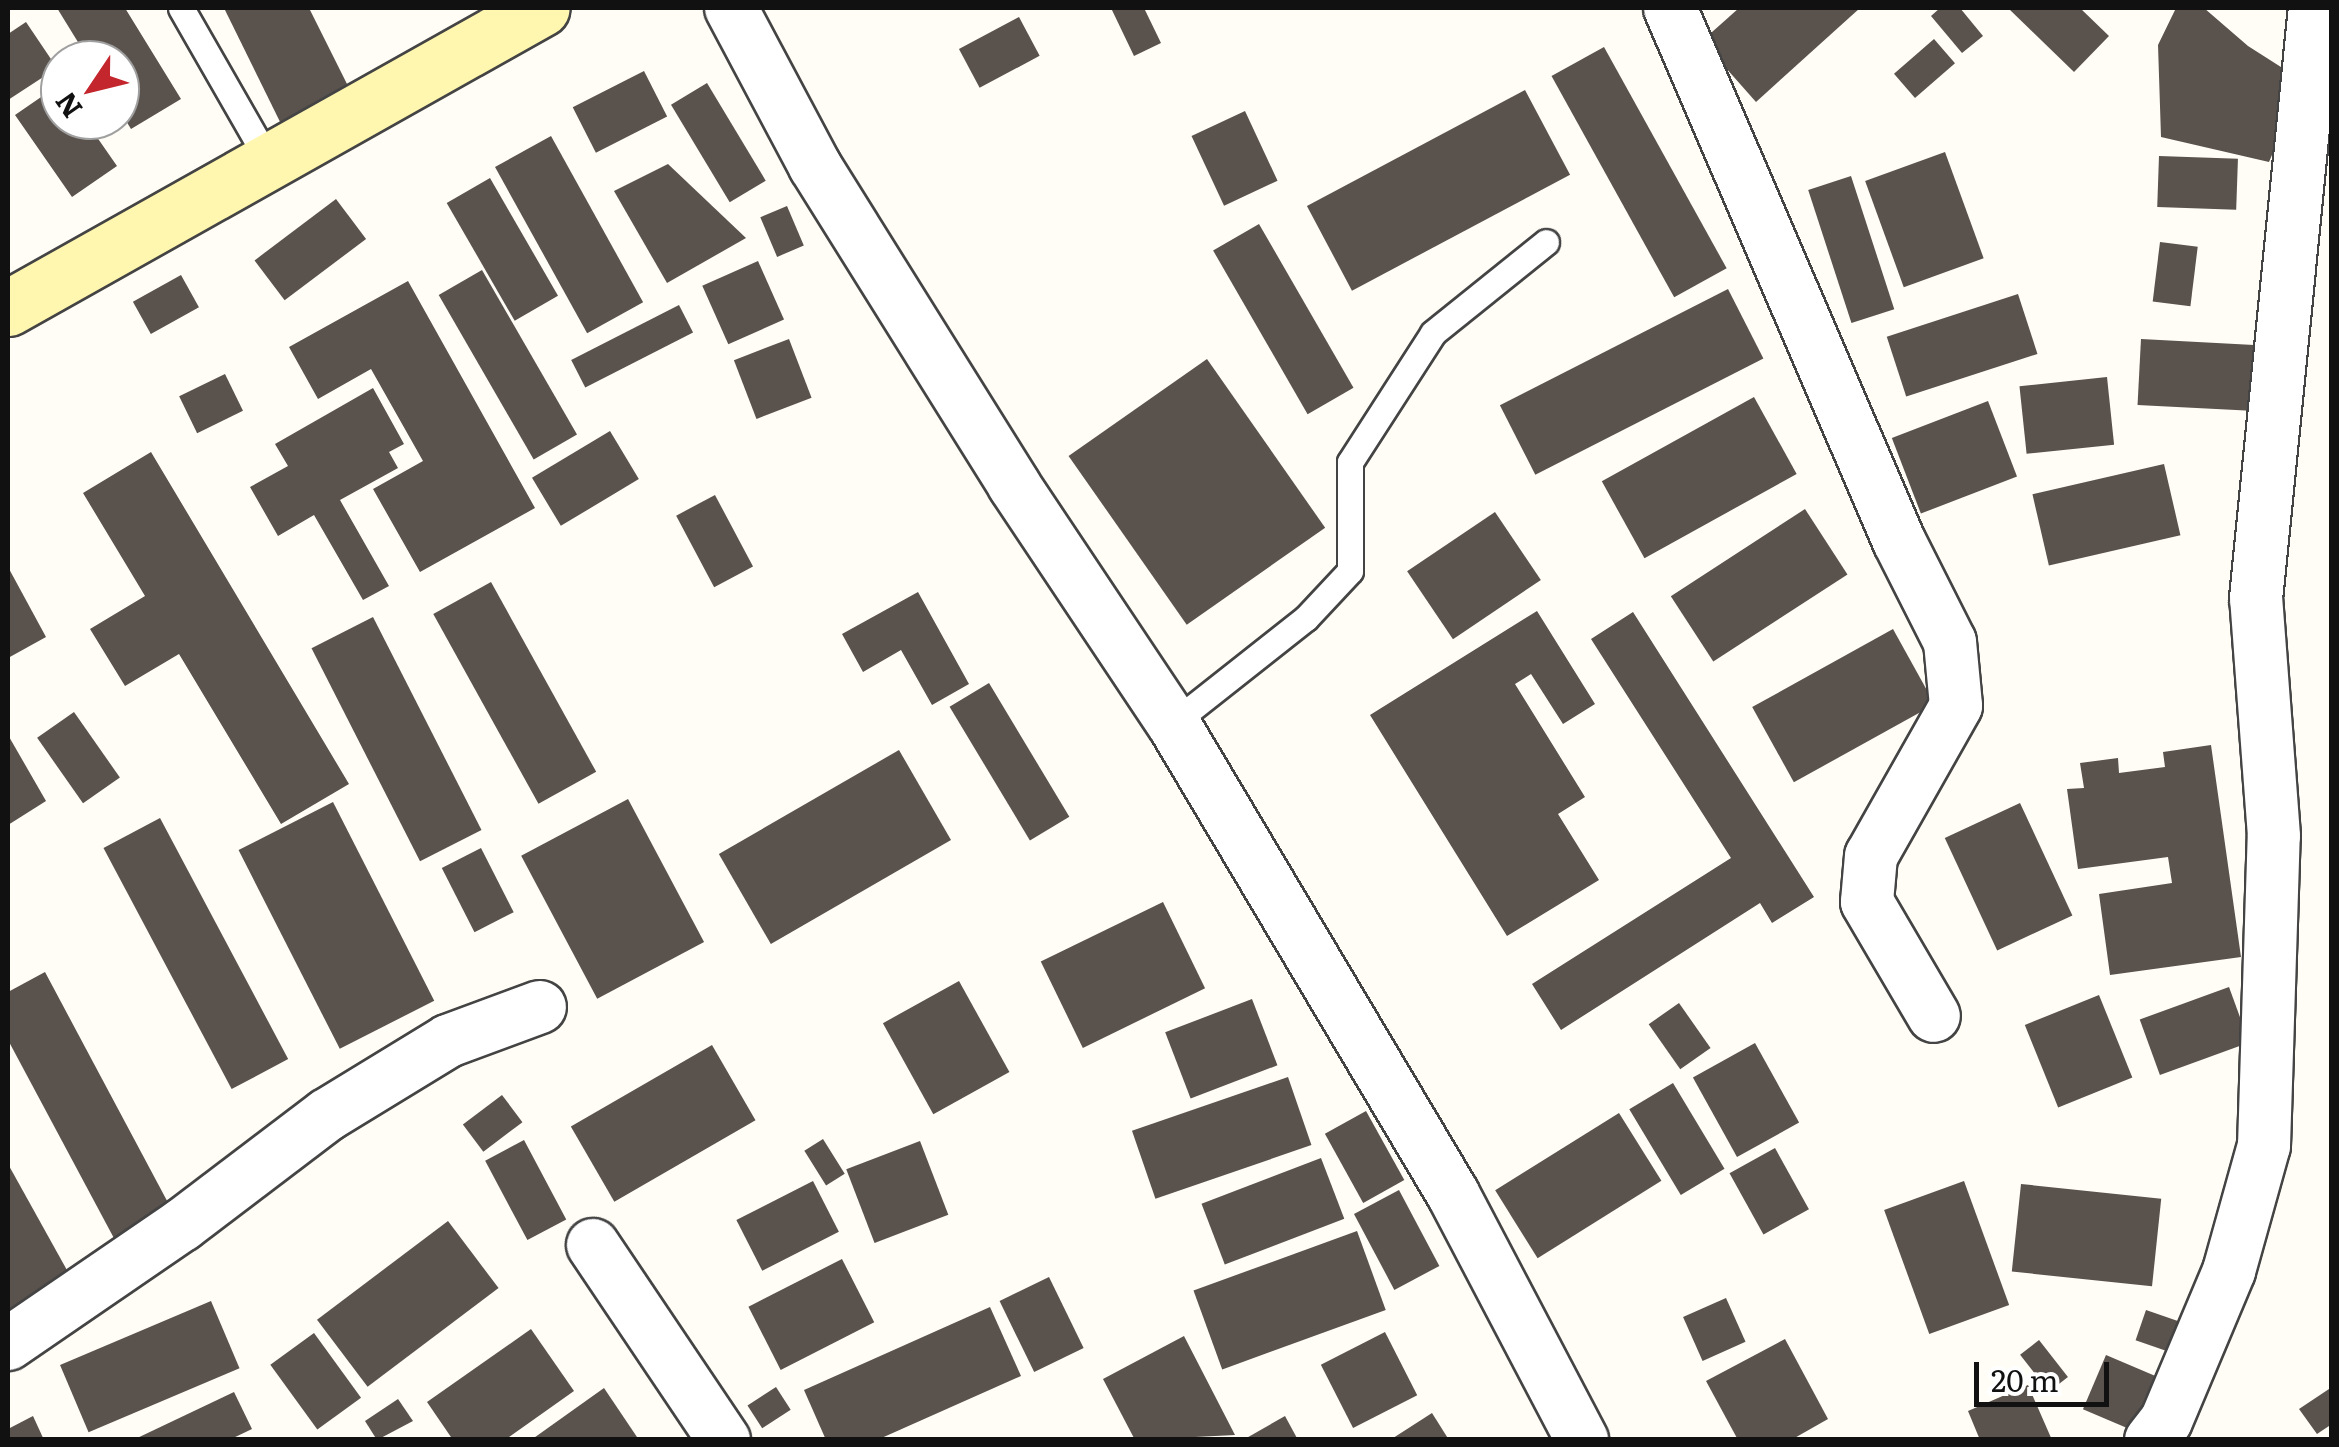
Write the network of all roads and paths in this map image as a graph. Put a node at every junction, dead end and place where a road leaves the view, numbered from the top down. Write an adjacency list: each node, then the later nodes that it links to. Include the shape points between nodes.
1 (181, 8): 6 (lane)
2 (542, 8): 6 (street)
3 (731, 8): 9 (street, via 815,166 1014,485)
4 (1670, 8): 11 (street, via 1899,541 1950,642 1956,706 1871,856 1867,902)
5 (2315, 8): 16 (street, via 2256,599 2274,836 2264,1146 2230,1271 2166,1421)
6 (268, 160): 8 (street)
7 (1546, 242): 9 (lane, via 1434,333 1350,462 1350,571 1306,618)
8 (8, 308)
9 (1174, 723): 15 (street, via 1454,1194)
10 (540, 1007): 13 (street, via 448,1041 327,1114 182,1225)
11 (1934, 1016)
12 (593, 1245): 14 (street)
13 (8, 1344)
14 (724, 1440)
15 (1582, 1440)
16 (2151, 1440)

